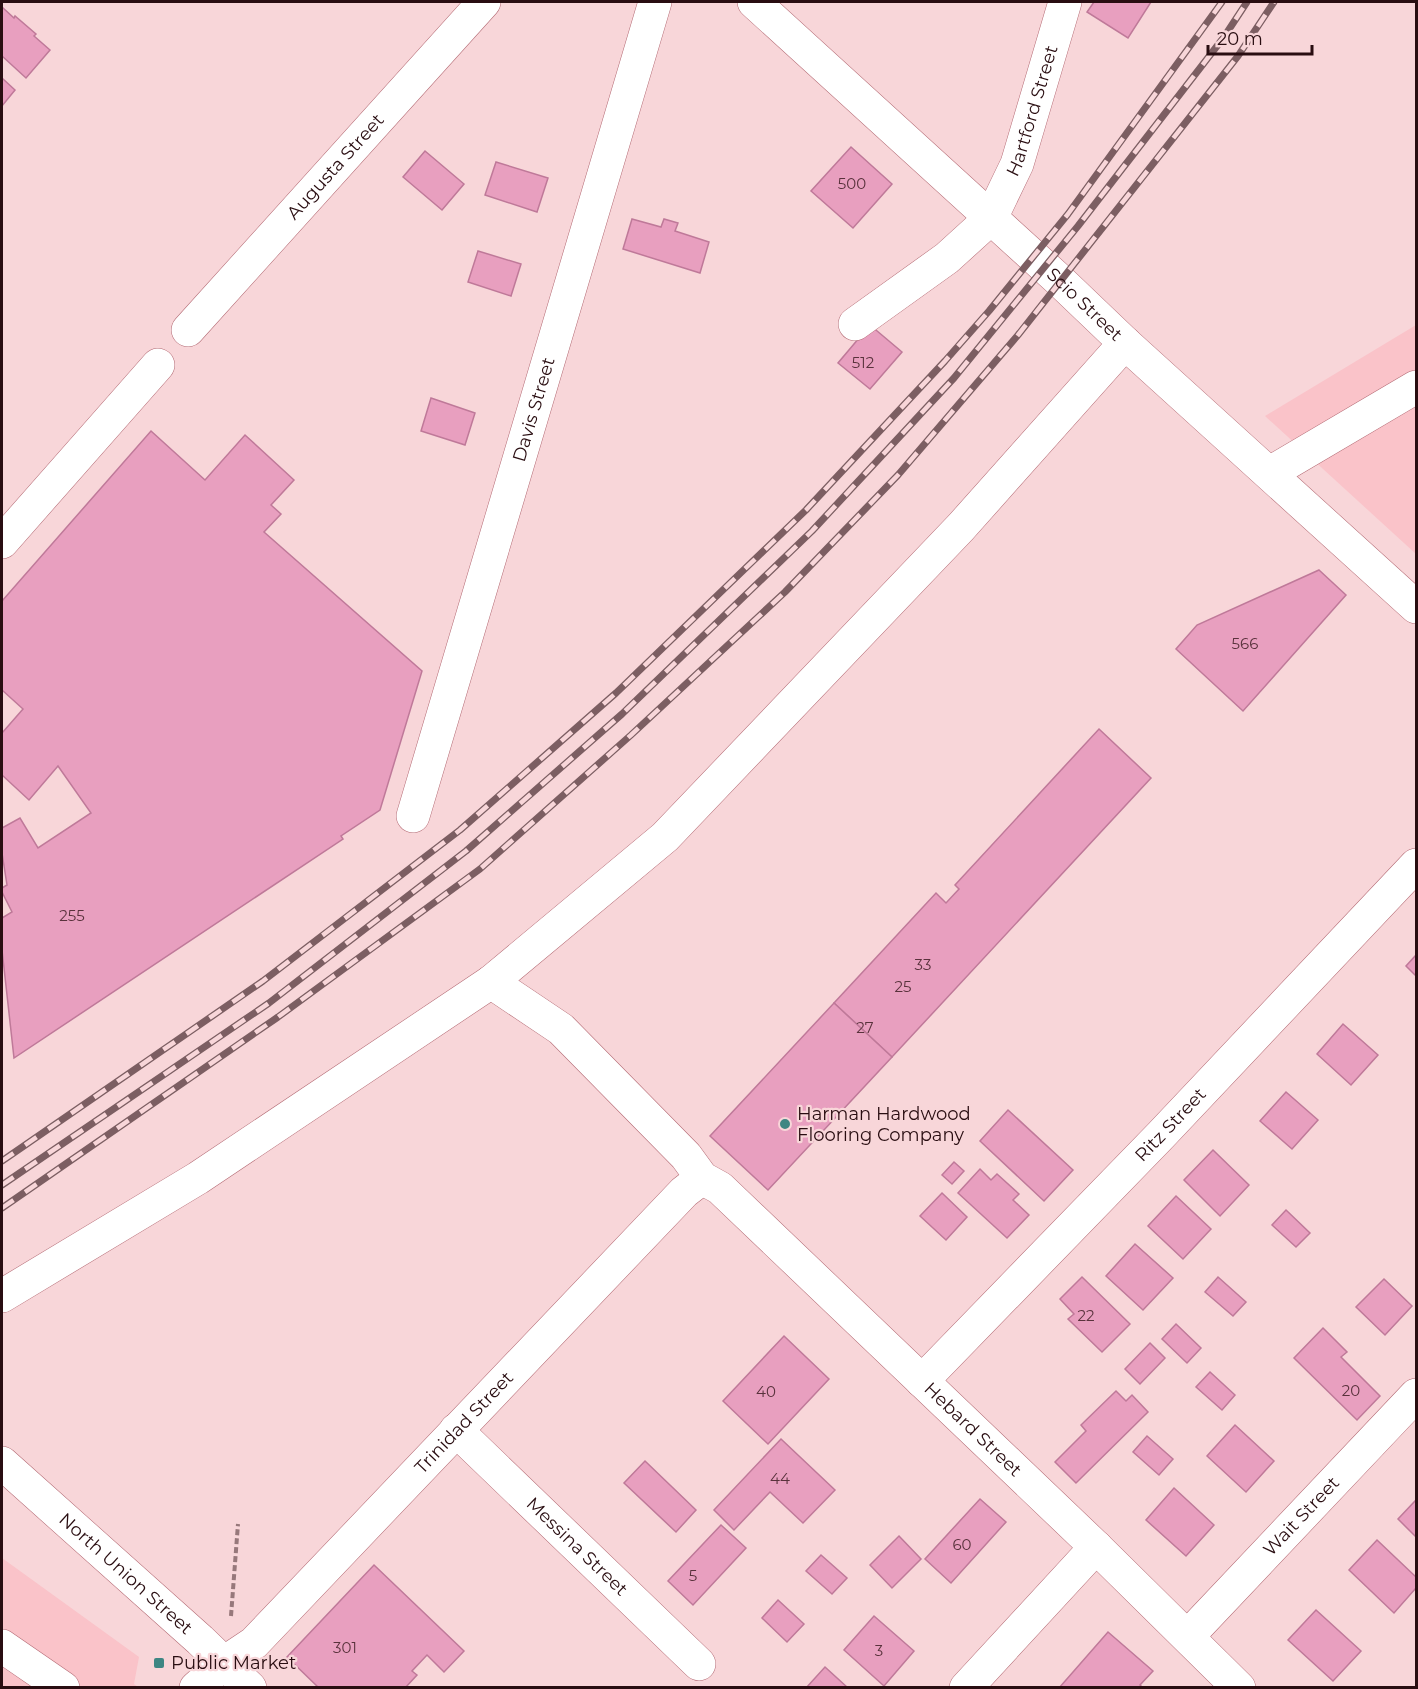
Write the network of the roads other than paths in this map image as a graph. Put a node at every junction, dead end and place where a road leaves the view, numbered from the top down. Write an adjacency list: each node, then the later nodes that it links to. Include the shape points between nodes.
1 (484, 2): 7 (street, Augusta Street)
2 (655, 2): 14 (street, Davis Street)
3 (754, 2): 5 (street, Scio Street)
4 (1065, 2): 5 (street, Hartford Street, via 1017,164)
5 (991, 218): 6 (street, via 947,258); 8 (street, Scio Street)
6 (855, 324)
7 (188, 330)
8 (1125, 343): 11 (street, Scio Street); 16 (street, via 962,527 665,837)
9 (158, 365): 12 (street)
10 (1416, 387): 11 (street)
11 (1270, 473): 13 (street, Scio Street)
12 (2, 542)
13 (1416, 607)
14 (413, 816)
15 (1416, 865): 19 (street, Ritz Street)
16 (491, 982): 17 (street, Hebard Street, via 561,1029 679,1148); 18 (street, via 198,1179)
17 (702, 1178): 19 (street, Hebard Street, via 720,1188); 21 (street, Trinidad Street, via 684,1192)
18 (2, 1296)
19 (922, 1381): 23 (street, Hebard Street)
20 (1416, 1395): 24 (street, Wait Street)
21 (456, 1430): 26 (street, Trinidad Street, via 254,1643); 27 (street, Messina Street)
22 (2, 1463): 26 (street, North Union Street)
23 (1096, 1547): 24 (street, Hebard Street); 31 (street)
24 (1188, 1636): 32 (street, Hebard Street)
25 (2, 1646): 28 (street)
26 (224, 1663): 29 (street, Trinidad Street); 30 (street, North Union Street)
27 (699, 1664)
28 (63, 1688)
29 (196, 1688)
30 (250, 1688)
31 (966, 1688)
32 (1239, 1688)

